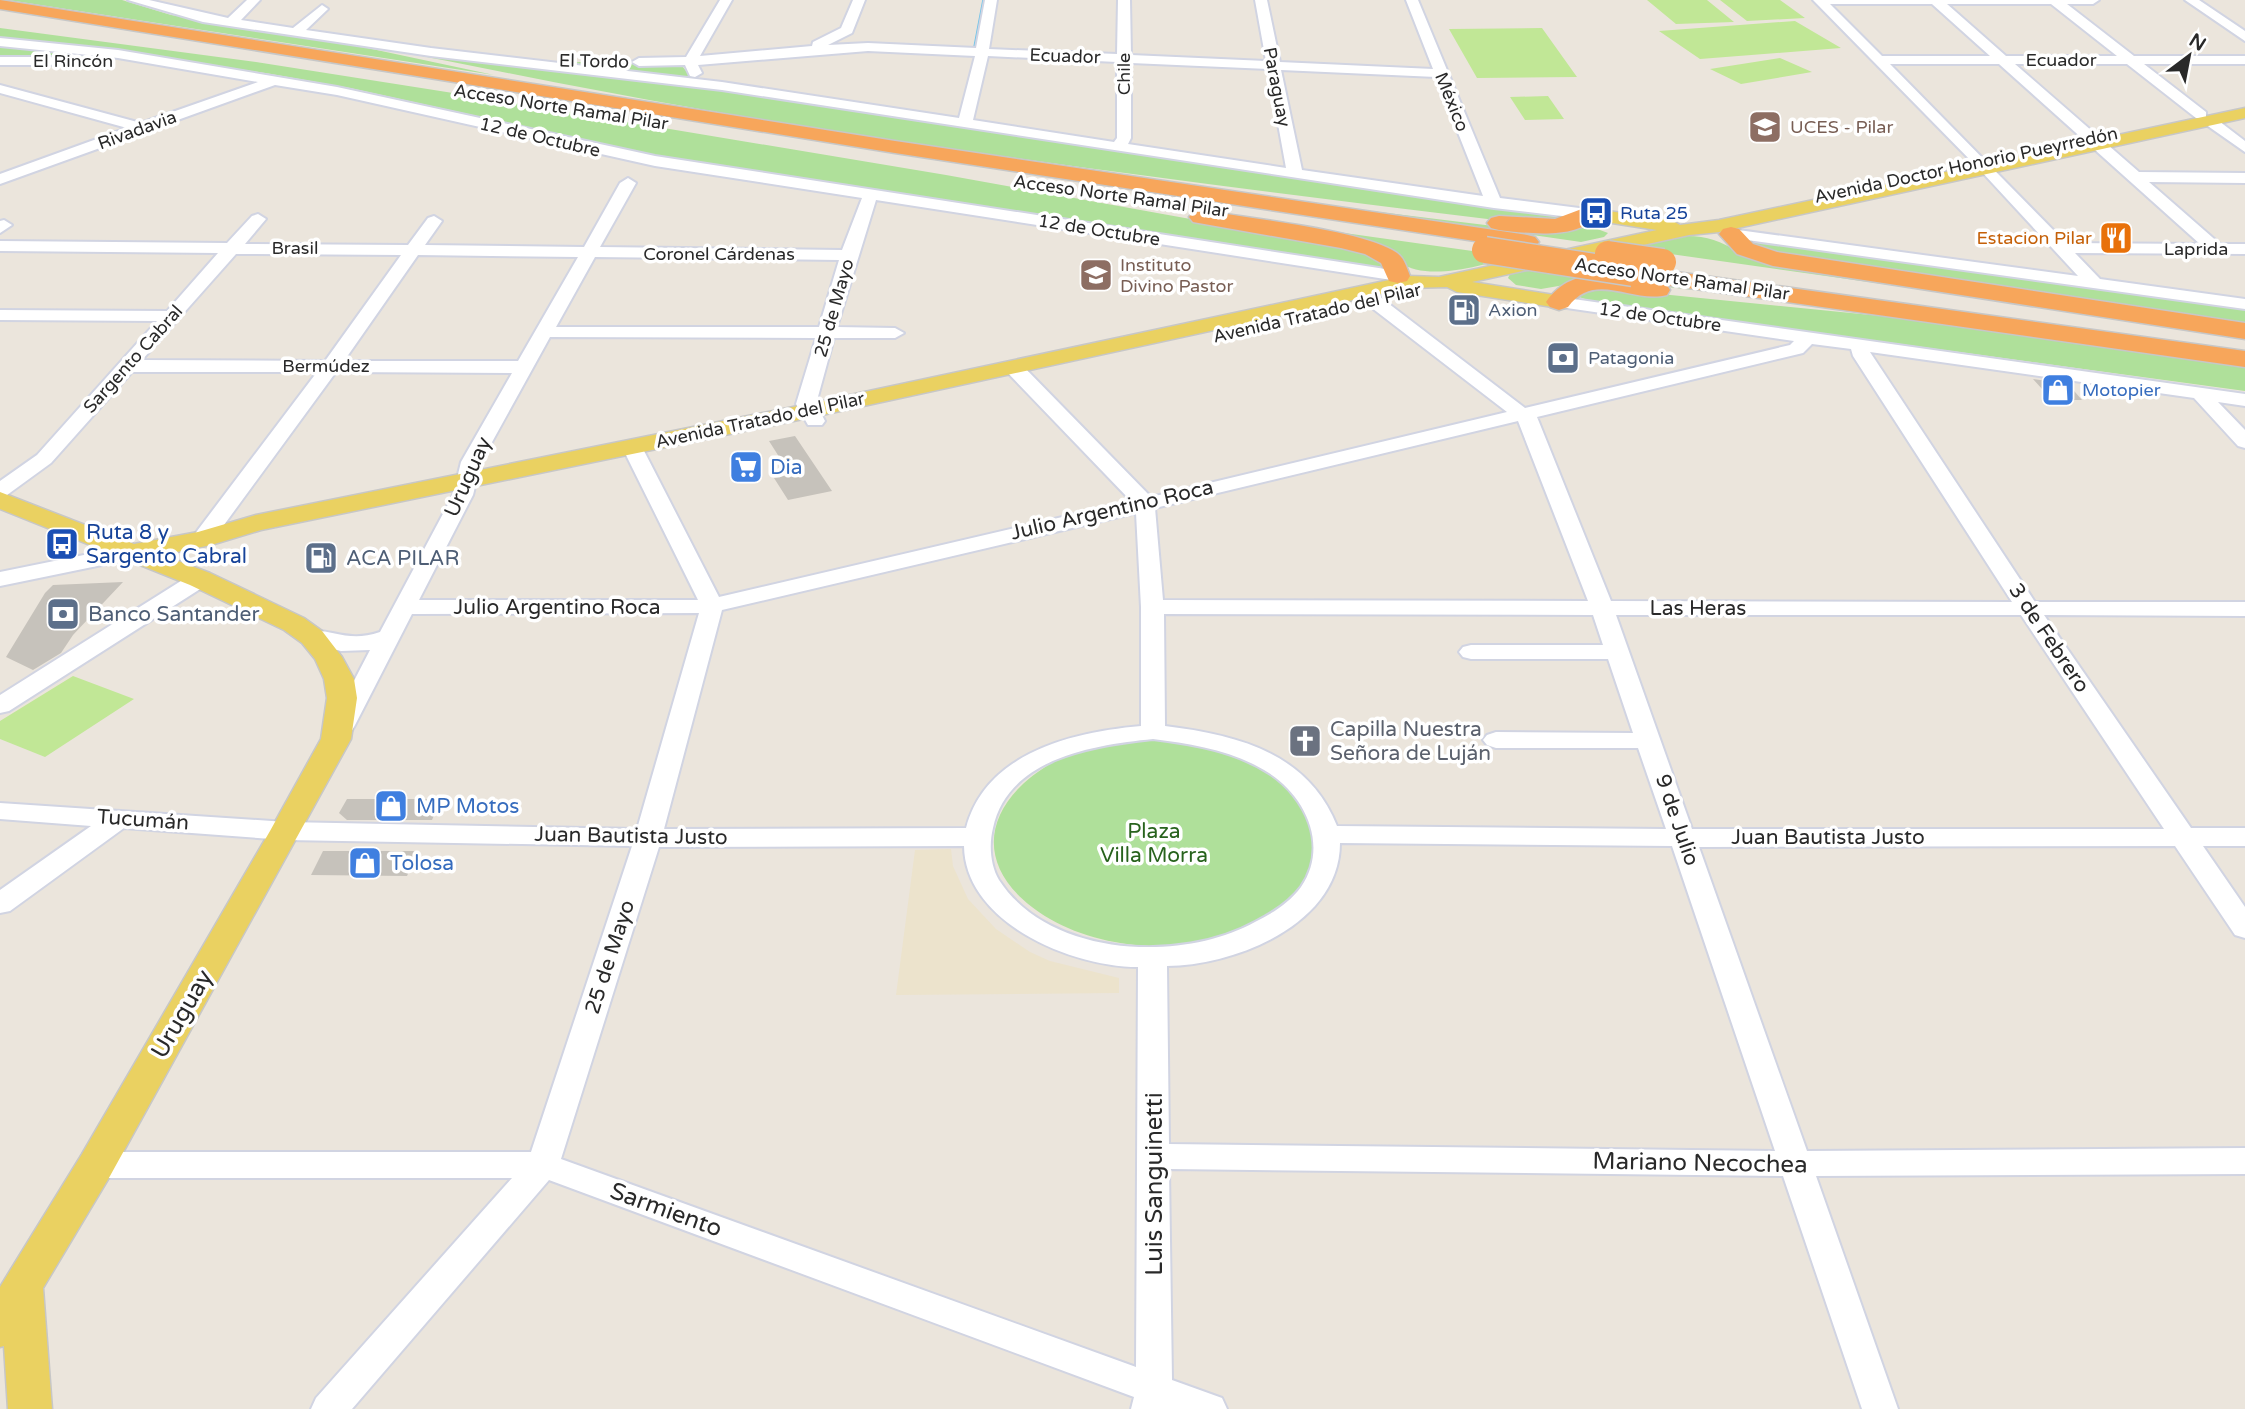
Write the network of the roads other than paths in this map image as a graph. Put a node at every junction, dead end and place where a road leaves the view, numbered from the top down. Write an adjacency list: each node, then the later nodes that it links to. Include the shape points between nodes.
1 (134, 0): 17 (street)
2 (254, 0): 17 (street)
3 (726, 0): 34 (street)
4 (859, 0): 23 (street)
5 (991, 0): 24 (street)
6 (1124, 0): 26 (street, Chile)
7 (1261, 0): 36 (street, Paraguay)
8 (1412, 0): 37 (street, México)
9 (1819, 0): 10 (street); 28 (street)
10 (1935, 0): 11 (street); 29 (street)
11 (2054, 0): 12 (street); 30 (street)
12 (2093, 0)
13 (2191, 0): 21 (street)
14 (0, 4): 44 (highway, Acceso Norte Ramal Pilar)
15 (322, 9): 19 (street)
16 (0, 15): 25 (highway, Acceso Norte Ramal Pilar)
17 (231, 22): 19 (street)
18 (0, 27): 25 (highway)
19 (297, 31): 20 (street)
20 (320, 34): 35 (street, via 498,60); 44 (highway, via 376,51)
21 (2245, 37)
22 (0, 42): 27 (street, 12 de Octubre)
23 (845, 42): 24 (street, Ecuador); 34 (street, Ecuador)
24 (982, 53): 26 (street, Ecuador); 46 (street)
25 (243, 55): 51 (highway, Acceso Norte Ramal Pilar)
26 (1124, 59): 36 (street, Ecuador); 49 (street, Chile, via 1124,138)
27 (147, 60): 32 (street, El Rincón); 38 (street, 12 de Octubre)
28 (1877, 60): 29 (street, Ecuador); 52 (street)
29 (2002, 60): 30 (street, Ecuador); 48 (street)
30 (2132, 60): 33 (street, Ecuador); 45 (street)
31 (0, 61): 32 (street, El Rincón)
32 (62, 61): 39 (street)
33 (2245, 61)
34 (690, 62): 35 (street, El Tordo); 40 (street)
35 (564, 64): 40 (street)
36 (1272, 66): 37 (street, Ecuador); 53 (street, Paraguay)
37 (1440, 73): 59 (street, México)
38 (274, 81): 47 (street, Rivadavia); 58 (street, 12 de Octubre, via 362,96 628,156)
39 (0, 82)
40 (699, 84): 46 (street)
41 (0, 89): 47 (street)
42 (2245, 106): 45 (main road, Avenida Doctor Honorio Pueyrredón)
43 (2245, 113): 45 (main road, Avenida Doctor Honorio Pueyrredón)
44 (702, 115): 51 (highway, Acceso Norte Ramal Pilar)
45 (2206, 118): 48 (main road, Avenida Doctor Honorio Pueyrredón); 50 (street)
46 (965, 124): 49 (street)
47 (142, 128): 56 (street, Rivadavia)
48 (2092, 141): 52 (main road, Avenida Doctor Honorio Pueyrredón); 54 (street)
49 (1118, 147): 53 (street)
50 (2245, 148)
51 (898, 155): 60 (highway); 62 (highway, via 1519,225 1555,226); 77 (highway, Acceso Norte Ramal Pilar); 93 (highway, Acceso Norte Ramal Pilar, bridge)
52 (1982, 165): 66 (main road, Avenida Doctor Honorio Pueyrredón); 71 (street)
53 (1295, 174): 59 (street)
54 (2133, 177): 55 (street); 73 (street)
55 (2245, 178)
56 (0, 179)
57 (628, 183): 75 (street, Uruguay)
58 (872, 195): 76 (street, 25 de Mayo); 78 (street, 12 de Octubre)
59 (1494, 203): 62 (street)
60 (1126, 204)
61 (1179, 213): 78 (highway, via 1366,247 1391,258)
62 (1587, 214): 63 (main road)
63 (1610, 217): 66 (main road); 68 (main road, via 1633,230)
64 (258, 219): 70 (street, Sargento Cabral)
65 (434, 222): 72 (street)
66 (1689, 229): 67 (main road); 68 (main road, Avenida Doctor Honorio Pueyrredón)
67 (1731, 234): 80 (street); 87 (highway, via 1745,249 1773,259)
68 (1631, 242): 77 (main road, Avenida Doctor Honorio Pueyrredón)
69 (0, 246): 70 (street, Brasil)
70 (234, 247): 72 (street, Brasil); 86 (street, Sargento Cabral)
71 (2062, 248): 73 (street, Laprida); 80 (street)
72 (414, 249): 75 (street, Brasil); 97 (street)
73 (2216, 249): 74 (street, Laprida)
74 (2245, 249)
75 (589, 254): 76 (street, Coronel Cárdenas); 88 (street, Uruguay)
76 (849, 255): 89 (street, 25 de Mayo)
77 (1489, 260): 79 (main road, Avenida Doctor Honorio Pueyrredón); 81 (main road); 92 (highway, Acceso Norte Ramal Pilar, bridge, via 1633,273)
78 (1398, 276): 79 (main road, 12 de Octubre)
79 (1439, 283): 81 (main road, 12 de Octubre); 82 (main road, Avenida Tratado del Pilar); 99 (main road, Avenida Tratado del Pilar, via 1408,282)
80 (2096, 285): 84 (street)
81 (1508, 294): 83 (main road, 12 de Octubre)
82 (1374, 301): 99 (main road, Avenida Tratado del Pilar); 102 (street, 9 de Julio)
83 (1559, 302): 91 (street, 12 de Octubre); 92 (highway, via 1572,287 1602,284)
84 (2245, 304)
85 (0, 315): 86 (street)
86 (173, 316): 96 (street, Sargento Cabral)
87 (2245, 331)
88 (547, 332): 89 (street); 98 (street, Uruguay)
89 (827, 332): 90 (street); 103 (street, 25 de Mayo, via 806,404)
90 (895, 333)
91 (1808, 338): 94 (street, 12 de Octubre); 102 (street, Julio Argentino Roca, via 1796,349)
92 (2110, 341): 95 (highway, Acceso Norte Ramal Pilar)
93 (2245, 341)
94 (1860, 345): 100 (street, 12 de Octubre); 118 (street, 3 de Febrero, via 1861,356)
95 (2245, 359)
96 (127, 366): 97 (street, Bermúdez); 107 (street, Sargento Cabral, via 44,459)
97 (331, 366): 98 (street, Bermúdez); 110 (street)
98 (525, 367): 106 (street, Uruguay, via 471,462)
99 (1018, 372): 103 (main road, Avenida Tratado del Pilar); 109 (street)
100 (2200, 394): 101 (street, 12 de Octubre); 104 (street)
101 (2245, 400)
102 (1523, 414): 109 (street, Julio Argentino Roca); 117 (street, 9 de Julio)
103 (811, 416): 105 (main road, Avenida Tratado del Pilar)
104 (2245, 442)
105 (635, 452): 106 (main road, Avenida Tratado del Pilar); 114 (street)
106 (464, 489): 110 (main road, Avenida Tratado del Pilar, via 260,534); 115 (street, Uruguay)
107 (0, 491)
108 (0, 500): 111 (main road)
109 (1144, 502): 114 (street, Julio Argentino Roca); 116 (street)
110 (202, 538): 111 (main road, Avenida Tratado del Pilar)
111 (133, 552): 112 (street); 113 (main road)
112 (0, 579)
113 (200, 579): 120 (main road, via 266,609); 124 (street)
114 (712, 606): 115 (street, Julio Argentino Roca); 136 (street, 25 de Mayo)
115 (405, 607): 121 (street, Uruguay)
116 (1152, 607): 117 (street, Las Heras); 125 (street)
117 (1602, 607): 118 (street, Las Heras); 123 (street, 9 de Julio)
118 (2028, 609): 119 (street, Las Heras); 133 (street, 3 de Febrero)
119 (2245, 609)
120 (312, 637): 121 (street, via 348,646); 126 (main road, Uruguay, via 339,679 342,698)
121 (387, 637): 126 (street, Uruguay)
122 (1471, 652): 123 (street)
123 (1618, 652): 128 (street, 9 de Julio)
124 (0, 706)
125 (1153, 732): 132 (street, via 1197,736 1276,766 1304,790); 134 (street, via 1103,736 1057,748 1019,770 991,798)
126 (336, 739): 131 (main road, Uruguay)
127 (1496, 740): 128 (street)
128 (1650, 741): 137 (street, 9 de Julio)
129 (0, 811): 130 (street, Tucumán)
130 (120, 818): 131 (street, Tucumán); 138 (street)
131 (286, 831): 136 (street, Juan Bautista Justo); 144 (main road, Uruguay)
132 (1327, 834): 137 (street, Juan Bautista Justo); 140 (street, via 1328,853 1319,883 1297,910 1264,933 1221,950)
133 (2184, 836): 135 (street, Juan Bautista Justo); 137 (street, Juan Bautista Justo); 139 (street, 3 de Febrero)
134 (976, 837): 136 (street, Juan Bautista Justo); 140 (street, via 989,886 1015,914 1052,937)
135 (2245, 837)
136 (648, 838): 145 (street, 25 de Mayo)
137 (1684, 838): 143 (street, 9 de Julio)
138 (0, 904)
139 (2245, 928)
140 (1152, 958): 141 (street, Luis Sanguinetti)
141 (1154, 1156): 143 (street, Mariano Necochea); 148 (street, Luis Sanguinetti)
142 (2245, 1161): 143 (street, Mariano Necochea)
143 (1797, 1164): 152 (street, 9 de Julio)
144 (96, 1165): 145 (street, Sarmiento); 146 (main road, Uruguay)
145 (543, 1165): 148 (street, Sarmiento); 150 (street, 25 de Mayo)
146 (22, 1286): 147 (main road, Uruguay); 149 (main road)
147 (0, 1329)
148 (1152, 1399): 151 (street, Sarmiento)
149 (30, 1409)
150 (329, 1409)
151 (1209, 1409)
152 (1880, 1409)

